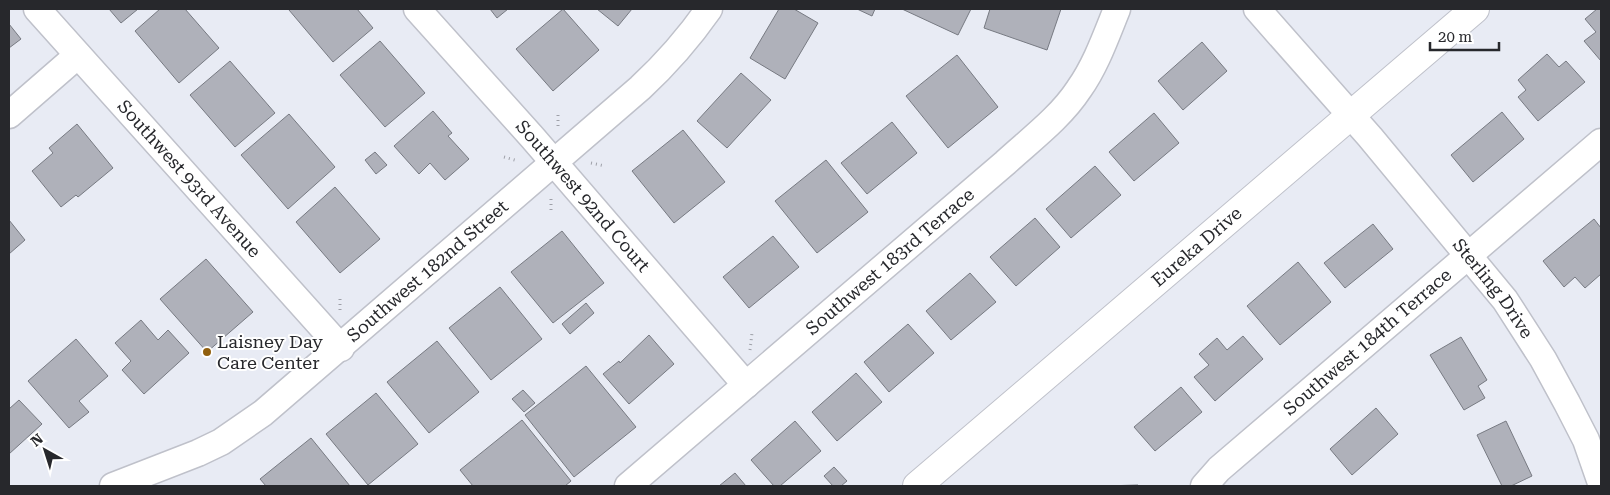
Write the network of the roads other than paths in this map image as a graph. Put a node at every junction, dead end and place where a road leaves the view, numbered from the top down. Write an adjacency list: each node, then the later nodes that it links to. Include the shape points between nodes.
1 (37, 9): 7 (street, Southwest 93rd Avenue)
2 (417, 9): 11 (street, Southwest 92nd Court)
3 (709, 9): 11 (street, Southwest 182nd Street, via 665,66)
4 (1117, 9): 14 (street, Southwest 183rd Terrace, via 1090,71 1058,113 1005,163)
5 (1257, 9): 9 (street, Sterling Drive)
6 (1476, 9): 9 (main road, Eureka Drive)
7 (78, 55): 8 (street); 13 (street, Southwest 93rd Avenue)
8 (9, 115)
9 (1351, 115): 12 (street, Sterling Drive); 18 (main road, Eureka Drive)
10 (1601, 142): 12 (street, Southwest 184th Terrace)
11 (553, 162): 13 (street, Southwest 182nd Street); 14 (street, Southwest 92nd Court)
12 (1468, 256): 15 (street, Sterling Drive, via 1505,300 1543,359 1586,440); 19 (street, Southwest 184th Terrace)
13 (341, 348): 16 (street, Southwest 182nd Street, via 263,413 221,442)
14 (746, 385): 17 (street, Southwest 183rd Terrace)
15 (1601, 483)
16 (113, 486)
17 (628, 486)
18 (917, 486)
19 (1204, 486)

